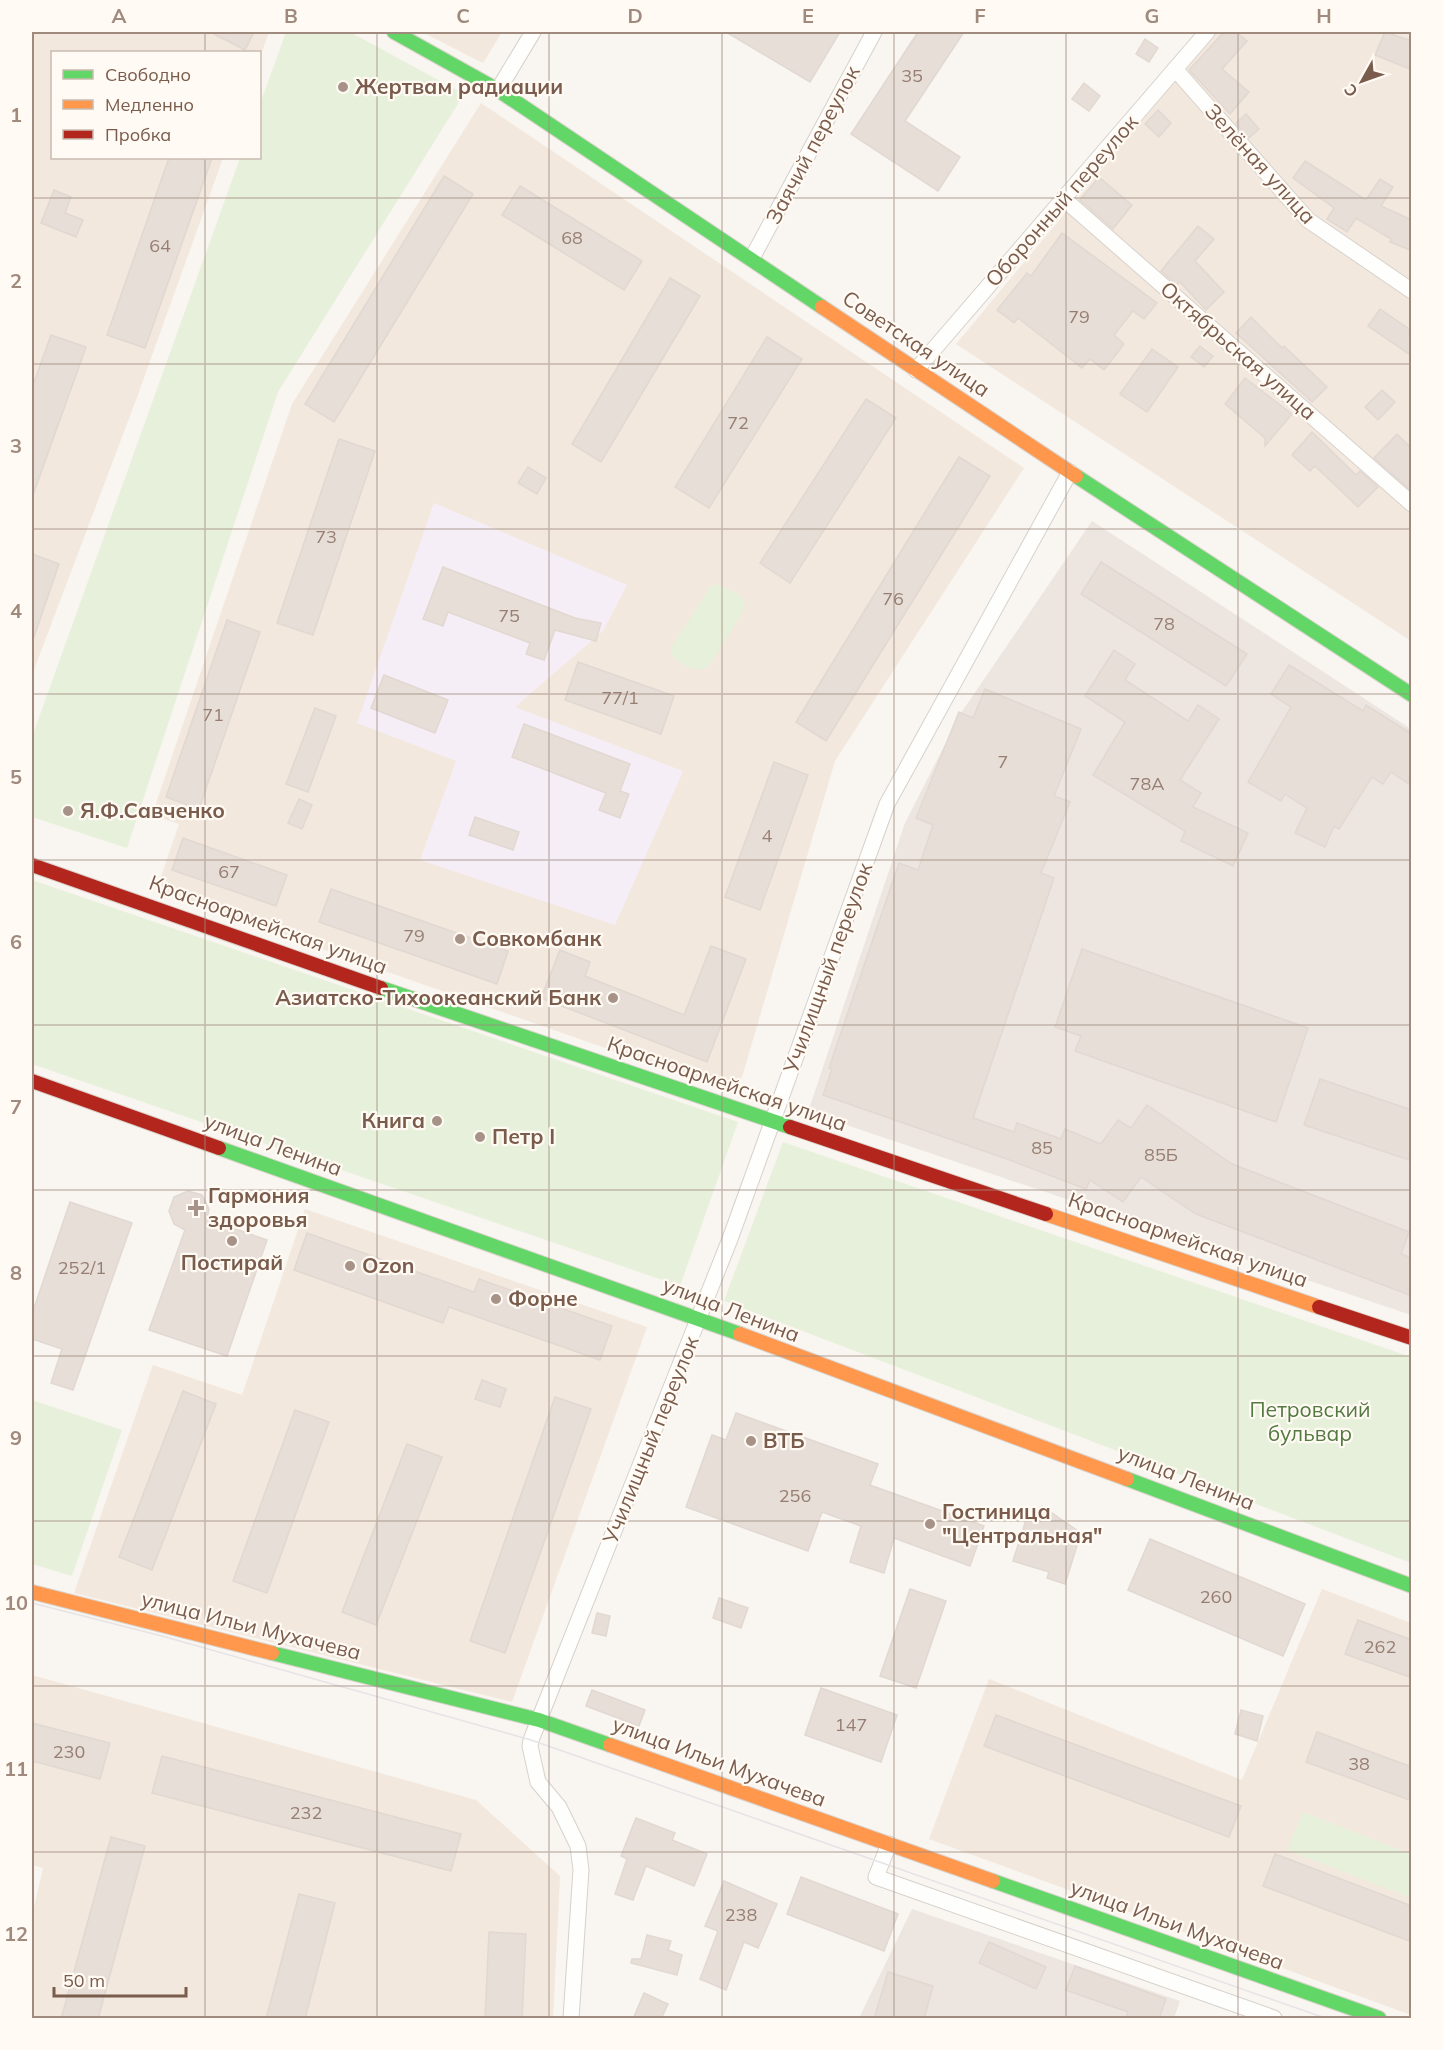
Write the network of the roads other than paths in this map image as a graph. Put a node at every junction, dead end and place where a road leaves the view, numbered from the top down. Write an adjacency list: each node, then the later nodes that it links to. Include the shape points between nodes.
1 (394, 32): 6 (main road, Советская улица)
2 (532, 32): 6 (street)
3 (874, 32): 8 (street, Заячий переулок)
4 (1207, 32): 5 (street, Оборонный переулок)
5 (1175, 69): 7 (street, Оборонный переулок); 9 (street, Зелёная улица, via 1308,220)
6 (498, 90): 8 (main road, Советская улица)
7 (1064, 199): 10 (street, Оборонный переулок); 12 (street, Октябрьская улица)
8 (752, 258): 10 (main road, Советская улица)
9 (1412, 291)
10 (916, 370): 11 (main road, Советская улица)
11 (1070, 472): 13 (main road, Советская улица); 16 (street, Училищный переулок, via 887,804)
12 (1412, 504)
13 (1412, 695)
14 (32, 865): 16 (main road, Красноармейская улица)
15 (32, 1081): 17 (main road, улица Ленина)
16 (772, 1122): 17 (street, Училищный переулок); 18 (main road, Красноармейская улица)
17 (699, 1319): 19 (main road, улица Ленина); 21 (street, Училищный переулок)
18 (1412, 1338)
19 (1412, 1586)
20 (32, 1592): 21 (main road, улица Ильи Мухачева)
21 (539, 1720): 22 (main road, улица Ильи Мухачева); 23 (street, Училищный переулок, via 530,1746 538,1782 559,1808 578,1846 581,1870)
22 (889, 1844): 24 (street, via 876,1877); 25 (main road, улица Ильи Мухачева)
23 (571, 2019)
24 (1274, 2019)
25 (1379, 2019)

